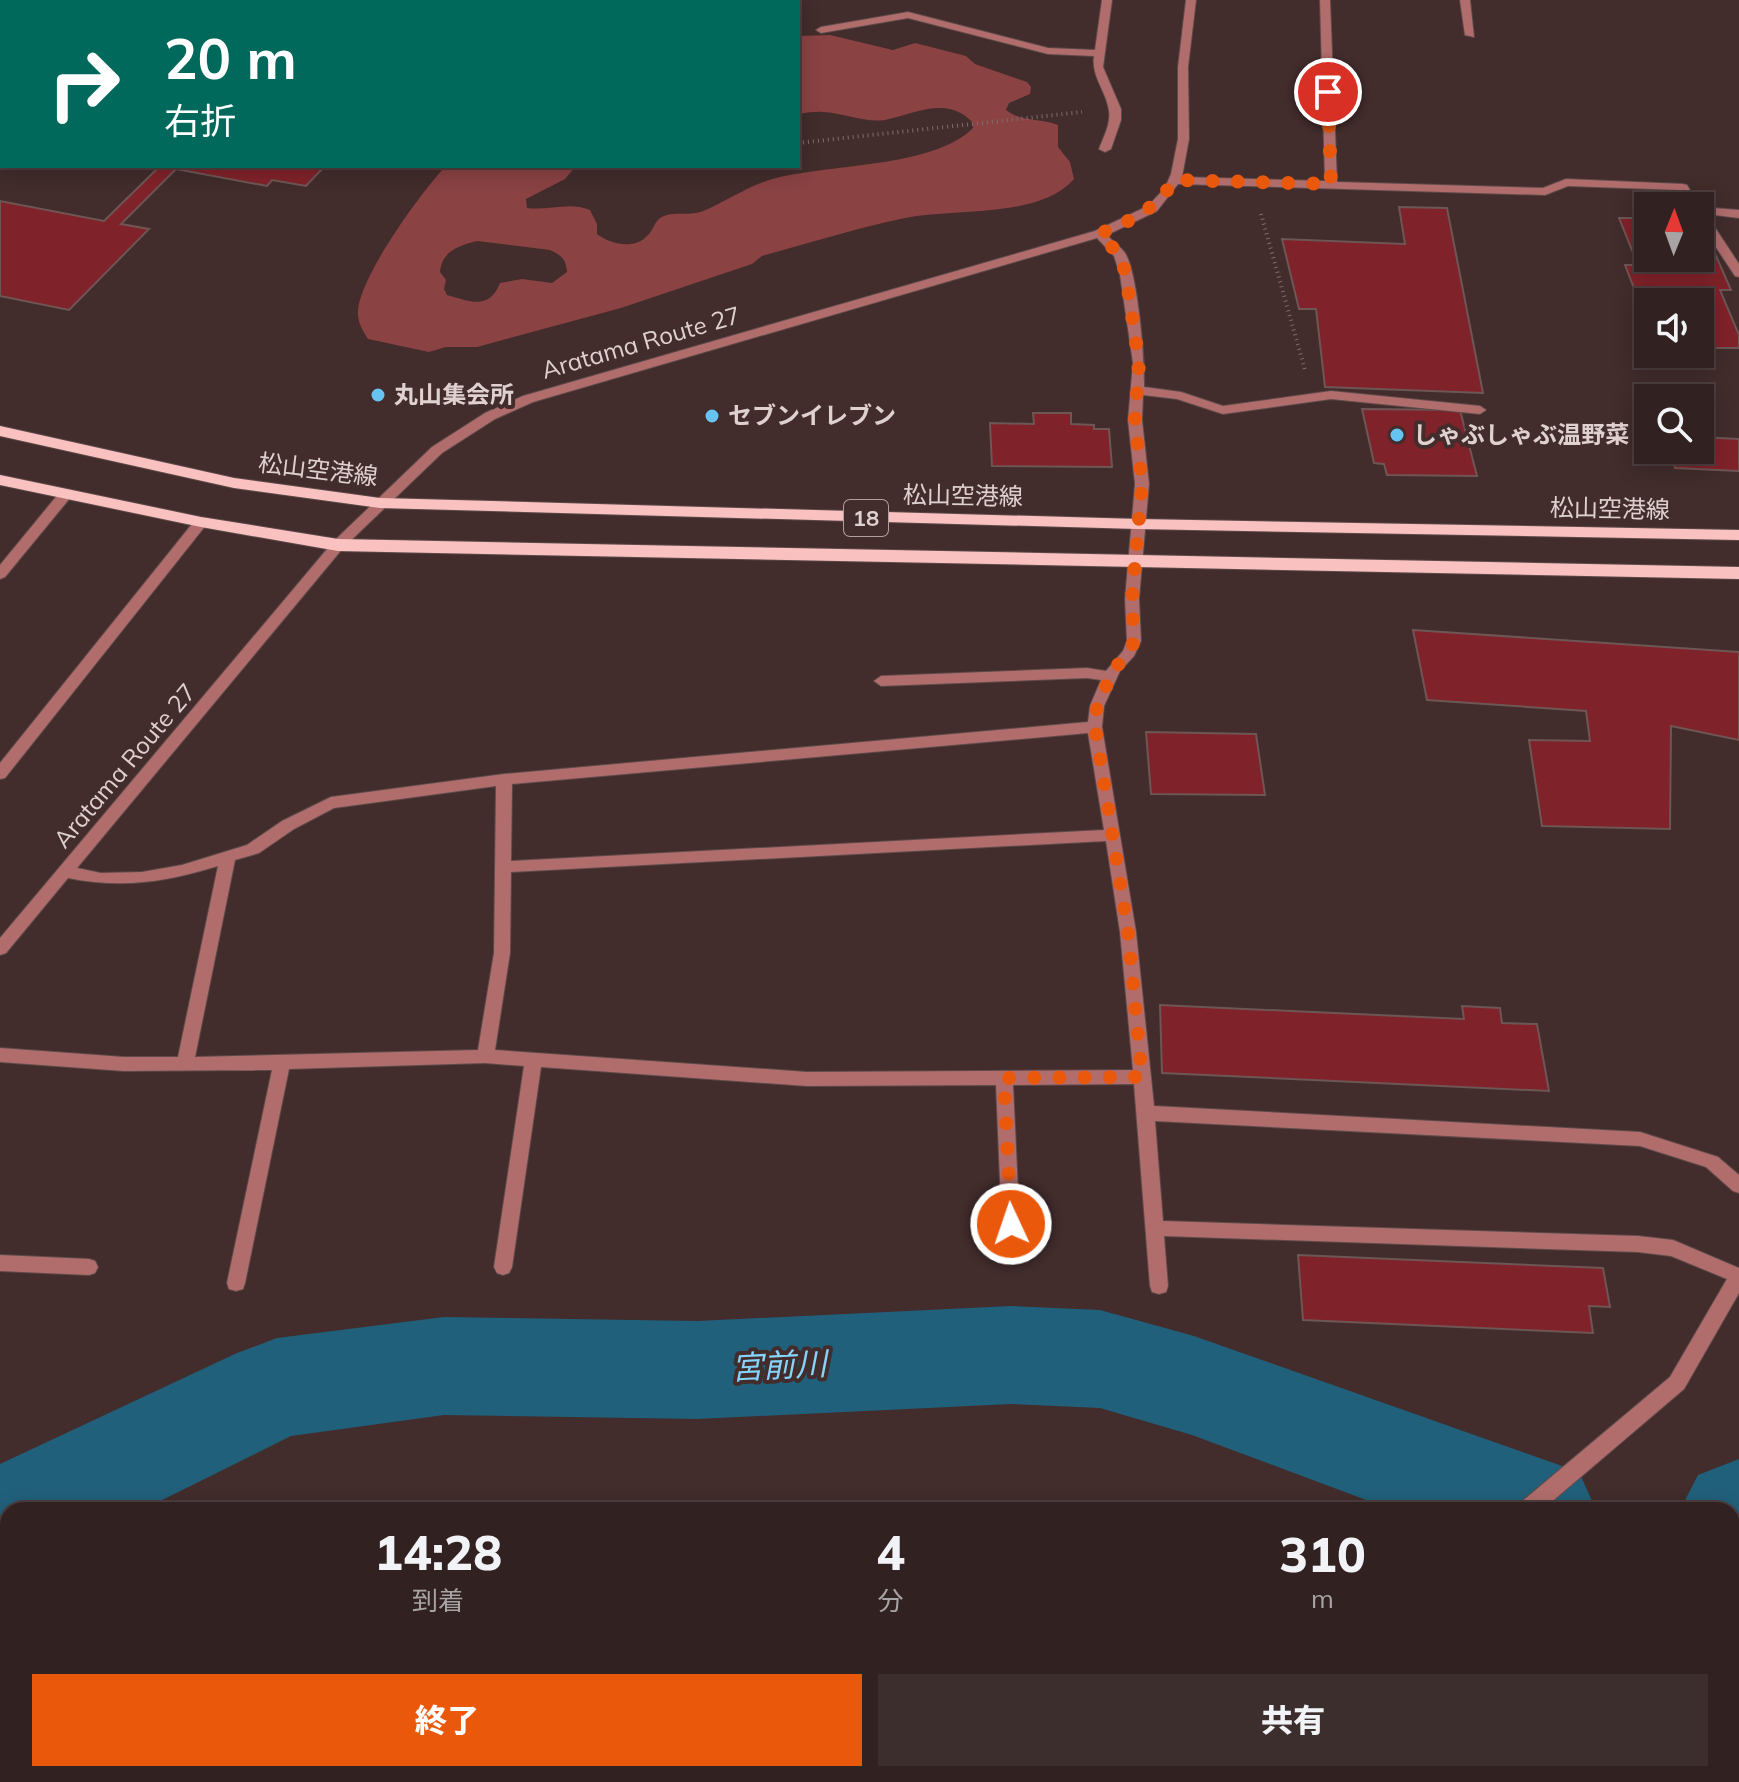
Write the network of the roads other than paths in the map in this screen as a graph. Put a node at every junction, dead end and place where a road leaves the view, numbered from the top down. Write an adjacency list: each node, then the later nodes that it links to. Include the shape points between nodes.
1 (1107, 0): 7 (street)
2 (1191, 0): 9 (street, Aratama Route 27, via 1183,65 1182,160)
3 (1325, 0): 10 (street)
4 (1465, 0): 6 (street)
5 (821, 30): 7 (street, via 908,15 1048,51)
6 (1470, 35)
7 (1101, 53): 8 (street, via 1100,79 1115,109)
8 (1105, 149)
9 (1175, 180): 10 (street); 14 (street, Aratama Route 27, via 1141,217)
10 (1331, 184): 11 (street, via 1545,192 1566,182 1683,187)
11 (1686, 192)
12 (1714, 213): 13 (street)
13 (1739, 214)
14 (1099, 234): 17 (street, via 1120,255 1126,275 1139,363); 22 (street, Aratama Route 27, via 528,399 437,450)
15 (1714, 234): 16 (street)
16 (1739, 273)
17 (1136, 390): 18 (street, via 1167,393 1223,410 1313,396); 24 (street, via 1142,484)
18 (1480, 410)
19 (0, 431): 22 (main road, 松山空港線 / 18, via 234,483)
20 (0, 480): 21 (main road, 18)
21 (65, 495): 23 (main road, 18); 29 (street)
22 (380, 503): 24 (main road, 松山空港線 / 18); 26 (street, Aratama Route 27)
23 (201, 522): 26 (main road, 18); 33 (street)
24 (1138, 524): 25 (main road, 松山空港線 / 18); 27 (street)
25 (1739, 535)
26 (338, 545): 27 (main road, 18); 38 (street, Aratama Route 27)
27 (1135, 563): 28 (main road, 18); 30 (street, via 1134,641)
28 (1739, 573)
29 (0, 574)
30 (1110, 677): 31 (street, via 1087,673); 32 (street, via 1097,706)
31 (881, 681)
32 (1095, 727): 34 (street); 35 (street)
33 (0, 774)
34 (504, 779): 36 (street, via 331,803 253,849); 37 (street)
35 (1113, 835): 37 (street); 45 (street)
36 (228, 857): 38 (street, via 142,878 101,879); 44 (street)
37 (503, 867): 41 (street, via 502,953)
38 (66, 872): 39 (street, Aratama Route 27)
39 (0, 949)
40 (0, 1055): 44 (street)
41 (485, 1056): 42 (street); 43 (street)
42 (534, 1059): 46 (street, via 807,1079); 53 (street)
43 (282, 1063): 44 (street); 55 (street)
44 (185, 1064)
45 (1142, 1077): 46 (street); 47 (street)
46 (1004, 1078): 50 (street)
47 (1146, 1113): 48 (street, via 1640,1139 1712,1162); 49 (street)
48 (1739, 1186)
49 (1154, 1228): 54 (street, via 1638,1244 1673,1248); 56 (street)
50 (1012, 1253)
51 (0, 1263): 52 (street)
52 (89, 1267)
53 (503, 1267)
54 (1739, 1276): 57 (street, via 1677,1383)
55 (236, 1283)
56 (1159, 1286)
57 (1536, 1502)

